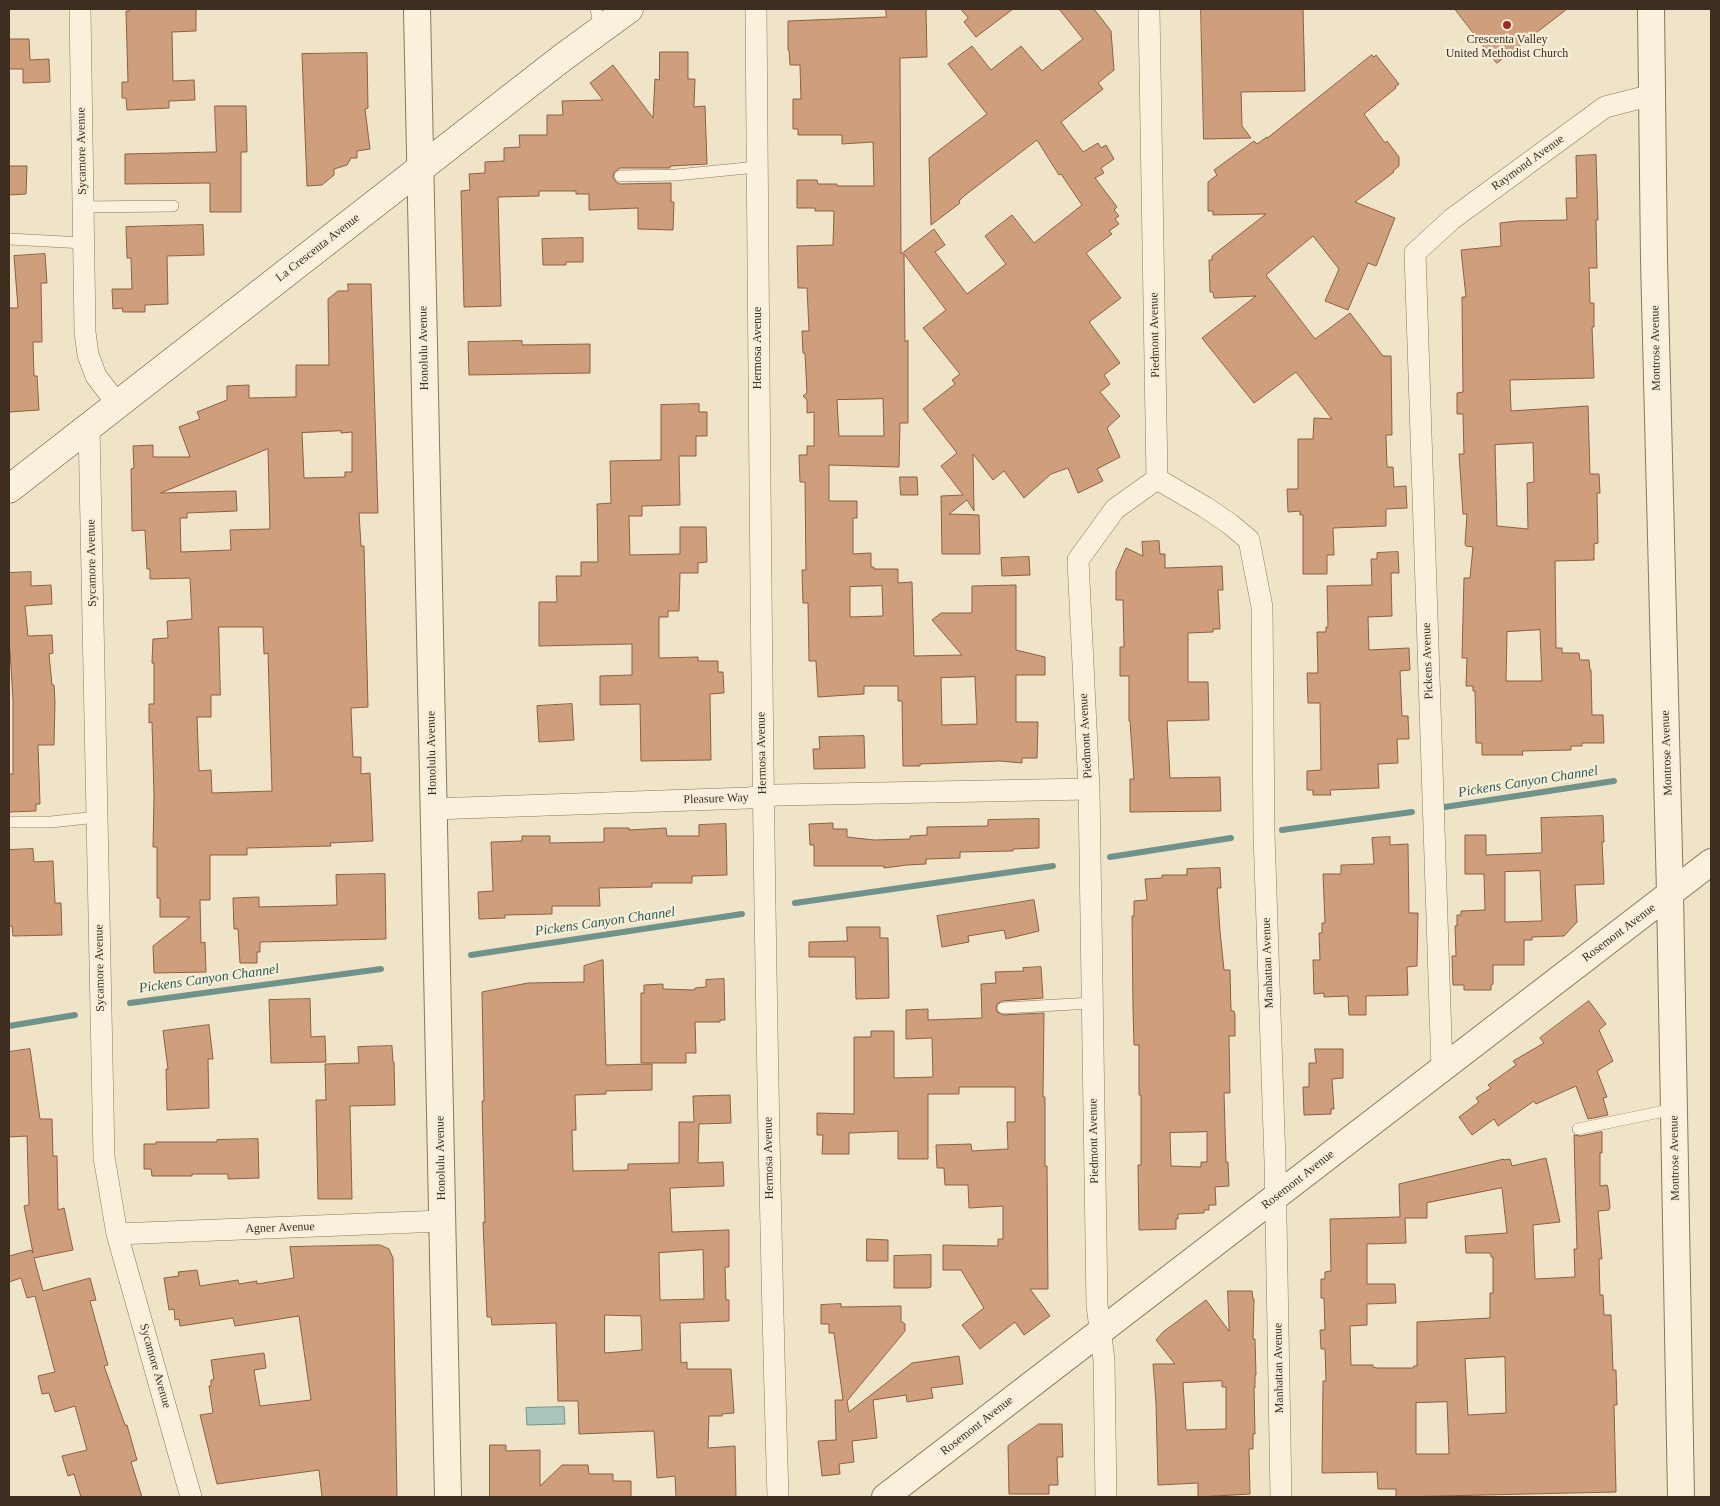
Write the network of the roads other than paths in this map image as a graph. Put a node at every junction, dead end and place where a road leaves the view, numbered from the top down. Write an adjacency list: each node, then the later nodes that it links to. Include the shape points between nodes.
1 (80, 9): 13 (street, Sycamore Avenue)
2 (417, 9): 10 (street, Honolulu Avenue)
3 (629, 9): 7 (main road, La Crescenta Avenue)
4 (756, 9): 9 (street, Hermosa Avenue)
5 (1149, 9): 19 (street, Piedmont Avenue)
6 (1651, 9): 8 (street, Montrose Avenue)
7 (598, 20): 10 (main road, La Crescenta Avenue, via 562,58)
8 (1652, 95): 16 (street, Raymond Avenue, via 1605,107 1452,219); 27 (street, Montrose Avenue)
9 (757, 167): 11 (lane, via 676,175); 22 (street, Hermosa Avenue)
10 (421, 168): 17 (main road, La Crescenta Avenue); 23 (street, Honolulu Avenue)
11 (620, 176)
12 (173, 206): 13 (lane)
13 (83, 208): 15 (street, Sycamore Avenue)
14 (9, 238): 15 (lane)
15 (84, 243): 17 (street, Sycamore Avenue, via 88,355 96,376)
16 (1415, 253): 30 (street, Pickens Avenue)
17 (118, 405): 18 (main road, La Crescenta Avenue)
18 (89, 427): 20 (main road, La Crescenta Avenue); 24 (street, Sycamore Avenue)
19 (1157, 479): 21 (street, Piedmont Avenue, via 1115,509 1078,560); 33 (street, Manhattan Avenue, via 1205,507 1249,540 1262,606 1264,833)
20 (9, 489)
21 (1089, 790): 22 (street, Pleasure Way); 28 (street, Piedmont Avenue)
22 (762, 798): 23 (street, Pleasure Way); 39 (street, Hermosa Avenue)
23 (432, 810): 34 (street, Honolulu Avenue)
24 (97, 816): 25 (lane, via 50,822); 35 (street, Sycamore Avenue, via 104,1157)
25 (9, 822)
26 (1711, 862): 27 (street, Rosemont Avenue)
27 (1670, 893): 30 (street, Rosemont Avenue); 31 (street, Montrose Avenue)
28 (1092, 1003): 29 (lane); 36 (street, Piedmont Avenue)
29 (1004, 1008)
30 (1442, 1069): 33 (street, Rosemont Avenue)
31 (1674, 1109): 32 (lane); 43 (street, Montrose Avenue)
32 (1578, 1129)
33 (1276, 1197): 36 (street, Rosemont Avenue); 42 (street, Manhattan Avenue)
34 (442, 1221): 35 (street, Agner Avenue); 38 (street, Honolulu Avenue)
35 (117, 1234): 37 (street, Sycamore Avenue)
36 (1100, 1331): 40 (street, Rosemont Avenue); 41 (street, Piedmont Avenue, via 1104,1360)
37 (192, 1497)
38 (448, 1497)
39 (778, 1497)
40 (885, 1497)
41 (1106, 1497)
42 (1281, 1497)
43 (1681, 1497)

